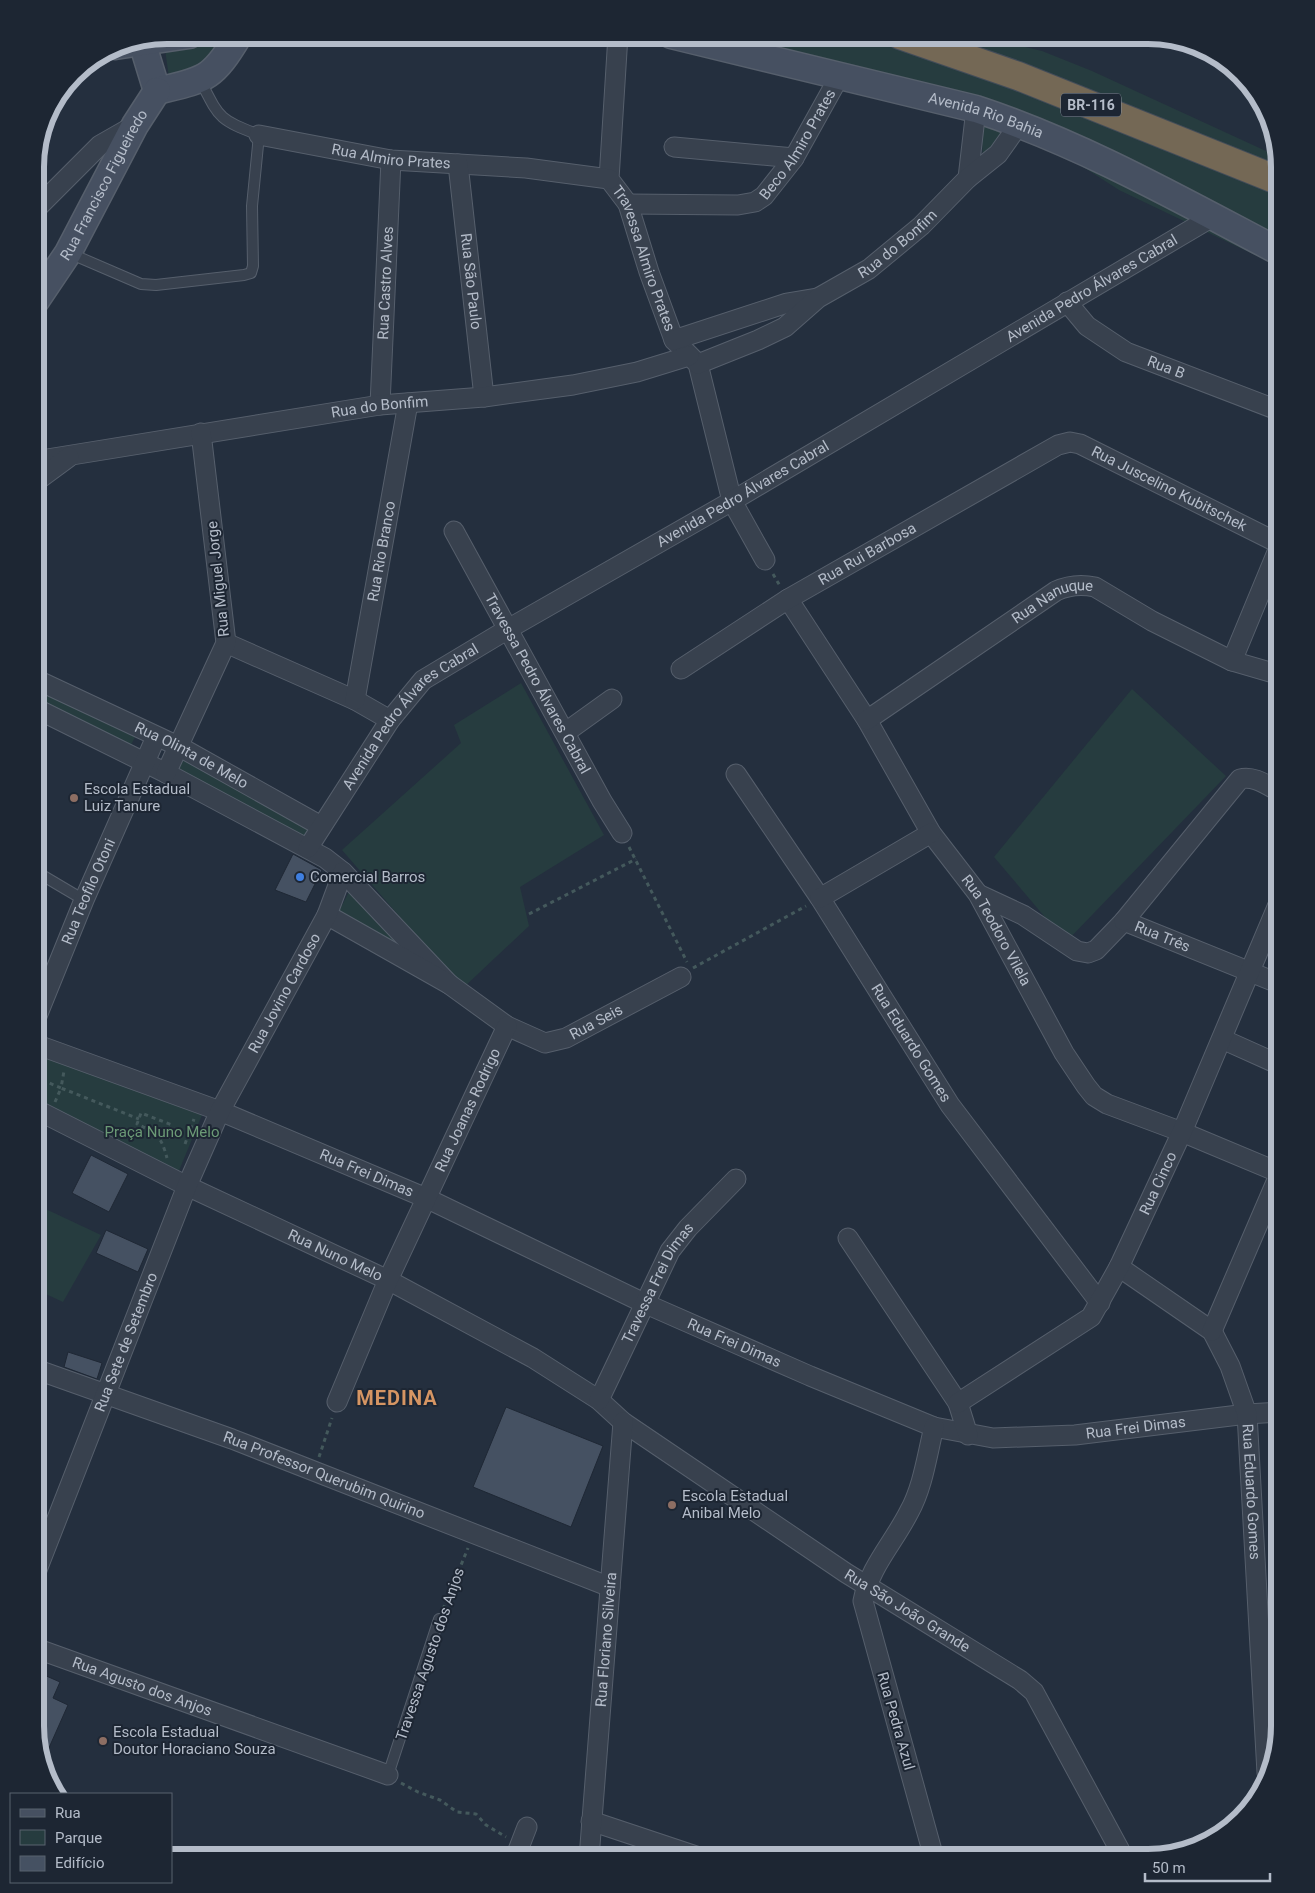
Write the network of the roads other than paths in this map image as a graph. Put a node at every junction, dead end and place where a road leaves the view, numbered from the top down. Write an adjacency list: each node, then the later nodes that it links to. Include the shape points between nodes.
1 (234, 44): 7 (main road, via 223,62)
2 (617, 44): 19 (street, Travessa Almiro Prates)
3 (707, 44): 6 (main road, Avenida Rio Bahia)
4 (926, 44): 17 (highway, BR-116, via 1018,76)
5 (143, 46): 8 (main road)
6 (840, 77): 9 (main road, Avenida Rio Bahia); 14 (street, Beco Almiro Prates)
7 (200, 80): 8 (main road); 12 (lane, Rua Almiro Prates, via 217,113 227,123)
8 (157, 92): 11 (main road, Rua Francisco Figueiredo)
9 (976, 109): 10 (main road, Avenida Rio Bahia); 18 (street)
10 (1020, 123): 18 (street, Rua do Bonfim, via 998,154); 22 (main road, Avenida Rio Bahia)
11 (135, 125): 20 (street, via 100,145); 24 (main road, Rua Francisco Figueiredo)
12 (259, 135): 15 (street, Rua Almiro Prates); 24 (lane, via 252,206 251,273 141,284)
13 (674, 147): 14 (street)
14 (794, 158): 21 (street, Beco Almiro Prates, via 764,196 754,202 738,205)
15 (391, 160): 16 (street, Rua Almiro Prates); 32 (street, Rua Castro Alves)
16 (458, 164): 19 (street, Rua Almiro Prates, via 526,168); 30 (street, Rua São Paulo)
17 (1271, 177)
18 (968, 178): 26 (street, Rua do Bonfim, via 921,226 869,269)
19 (609, 179): 21 (street, Travessa Almiro Prates)
20 (44, 201)
21 (628, 204): 28 (street, Travessa Almiro Prates)
22 (1214, 216): 23 (main road, Avenida Rio Bahia); 27 (street, Avenida Pedro Álvares Cabral)
23 (1271, 247)
24 (68, 253): 25 (main road, Rua Francisco Figueiredo)
25 (44, 289)
26 (818, 298): 28 (street, Rua do Bonfim, via 787,303); 29 (street, Rua do Bonfim, via 785,327 758,340)
27 (1068, 302): 33 (street, Rua B, via 1087,326 1126,352); 39 (street, Avenida Pedro Álvares Cabral)
28 (674, 340): 29 (street, Travessa Almiro Prates)
29 (693, 360): 30 (street, Rua do Bonfim, via 573,385); 39 (street, Travessa Almiro Prates)
30 (484, 397): 31 (street, Rua do Bonfim)
31 (408, 403): 32 (street, Rua do Bonfim); 52 (street, Rua Rio Branco)
32 (380, 405): 34 (street, Rua do Bonfim)
33 (1271, 408)
34 (201, 433): 36 (street, Rua do Bonfim); 46 (street, Rua Miguel Jorge)
35 (1058, 445): 41 (street, Rua Juscelino Kubitschek, via 1080,444); 44 (street, Rua Rui Barbosa)
36 (69, 457): 37 (street, Rua do Bonfim); 38 (street, Rua do Bonfim)
37 (44, 460)
38 (44, 475)
39 (732, 501): 42 (street); 45 (street, Avenida Pedro Álvares Cabral)
40 (454, 531): 45 (street, Travessa Pedro Álvares Cabral)
41 (1271, 540)
42 (766, 560)
43 (1271, 566): 47 (street)
44 (788, 599): 48 (street, Rua Rui Barbosa); 55 (street, Rua Teodoro Vilela)
45 (508, 628): 54 (street, Avenida Pedro Álvares Cabral, via 423,680); 56 (street, Travessa Pedro Álvares Cabral)
46 (226, 643): 52 (street); 58 (street, Rua Miguel Jorge)
47 (1232, 661): 49 (street, Rua Nanuque); 55 (street, Rua Nanuque, via 1152,621 1095,587 1068,586)
48 (681, 669)
49 (1271, 672)
50 (44, 683): 57 (street, Rua Olinta de Melo)
51 (612, 699): 56 (street)
52 (355, 700): 54 (street)
53 (44, 713): 59 (street, Rua Olinta de Melo)
54 (390, 720): 63 (street, Avenida Pedro Álvares Cabral)
55 (867, 720): 64 (street, Rua Teodoro Vilela)
56 (566, 732): 65 (street, Travessa Pedro Álvares Cabral)
57 (156, 737): 58 (street, Rua Olinta de Melo); 59 (street, Rua Teofilo Otoni)
58 (180, 747): 60 (street, Rua Miguel Jorge); 63 (street, Rua Olinta de Melo)
59 (146, 765): 60 (street, Rua Olinta de Melo); 71 (street, Rua Teofilo Otoni)
60 (166, 773): 66 (street, Rua Olinta de Melo)
61 (736, 774): 70 (street, Rua Eduardo Gomes)
62 (1271, 787): 73 (street, via 1256,779 1240,779)
63 (321, 826): 66 (street)
64 (931, 833): 69 (street, Rua Teodoro Vilela); 70 (street)
65 (622, 834)
66 (308, 848): 67 (street, Rua Olinta de Melo)
67 (344, 872): 72 (street, Rua Jovino Cardoso); 78 (street, Rua Olinta de Melo)
68 (44, 877): 71 (lane)
69 (978, 894): 73 (street, Rua Três, via 1024,916 1076,951 1088,953 1096,950); 86 (street, Rua Teodoro Vilela, via 1064,1053 1094,1096)
70 (820, 898): 95 (street, Rua Eduardo Gomes, via 950,1105)
71 (84, 900): 79 (street, Rua Teofilo Otoni)
72 (327, 915): 78 (street, Rua Olinta de Melo); 85 (street, Rua Jovino Cardoso)
73 (1124, 921): 75 (street, Rua Três)
74 (1271, 922): 75 (street, Rua Cinco)
75 (1251, 972): 77 (street, Rua Três); 81 (street, Rua Cinco)
76 (686, 973): 80 (street, Rua Seis, via 556,1041 545,1043)
77 (1271, 980)
78 (449, 984): 80 (street, Rua Olinta de Melo)
79 (44, 999)
80 (507, 1026): 91 (street, Rua Joanas Rodrigo)
81 (1222, 1039): 83 (street); 86 (street, Rua Cinco)
82 (44, 1047): 85 (street)
83 (1271, 1061)
84 (44, 1108): 89 (street, Rua Nuno Melo)
85 (220, 1111): 89 (street, Rua Sete de Setembro); 91 (street, Rua Frei Dimas)
86 (1182, 1132): 87 (street, Rua Teodoro Vilela); 93 (street, Rua Cinco)
87 (1271, 1169)
88 (736, 1179): 96 (street, Travessa Frei Dimas, via 670,1251)
89 (187, 1186): 94 (street, Rua Nuno Melo); 99 (street, Rua Sete de Setembro)
90 (1271, 1194): 97 (street)
91 (426, 1198): 94 (street, Rua Joanas Rodrigo); 96 (street, Rua Frei Dimas)
92 (848, 1238): 102 (street)
93 (1119, 1267): 95 (street, Rua Cinco); 97 (street, Rua Eduardo Gomes)
94 (388, 1280): 100 (street, Rua Nuno Melo, via 533,1358); 101 (street, Rua Joanas Rodrigo)
95 (1100, 1302): 102 (street, Rua Cinco, via 1091,1317)
96 (646, 1304): 100 (street, Travessa Frei Dimas); 106 (street, Rua Frei Dimas)
97 (1212, 1331): 104 (street, Rua Eduardo Gomes, via 1230,1366)
98 (44, 1373): 99 (street, Rua Professor Querubim Quirino)
99 (104, 1396): 108 (street, Rua Sete de Setembro); 110 (street, Rua Professor Querubim Quirino, via 232,1439)
100 (599, 1400): 105 (street, Rua Nuno Melo)
101 (337, 1402)
102 (958, 1403): 107 (street)
103 (1271, 1413): 104 (street, Rua Frei Dimas)
104 (1247, 1414): 107 (street, Rua Frei Dimas, via 1075,1435 993,1438); 113 (street, Rua Eduardo Gomes)
105 (623, 1422): 109 (street, Rua São João Grande); 110 (street, Rua Floriano Silveira)
106 (934, 1426): 107 (street, Rua Frei Dimas); 109 (street, via 910,1512)
107 (968, 1435)
108 (44, 1552)
109 (866, 1584): 118 (street, Rua Pedra Azul, via 864,1609); 119 (street, Rua São João Grande, via 1020,1680 1034,1692)
110 (610, 1587): 115 (street, Rua Floriano Silveira)
111 (439, 1619): 114 (lane, Travessa Agusto dos Anjos)
112 (44, 1651): 114 (street, Rua Agusto dos Anjos)
113 (1266, 1760)
114 (388, 1775)
115 (591, 1821): 116 (street, Rua Floriano Silveira); 117 (street)
116 (589, 1849)
117 (675, 1849)
118 (931, 1849)
119 (1119, 1849)

